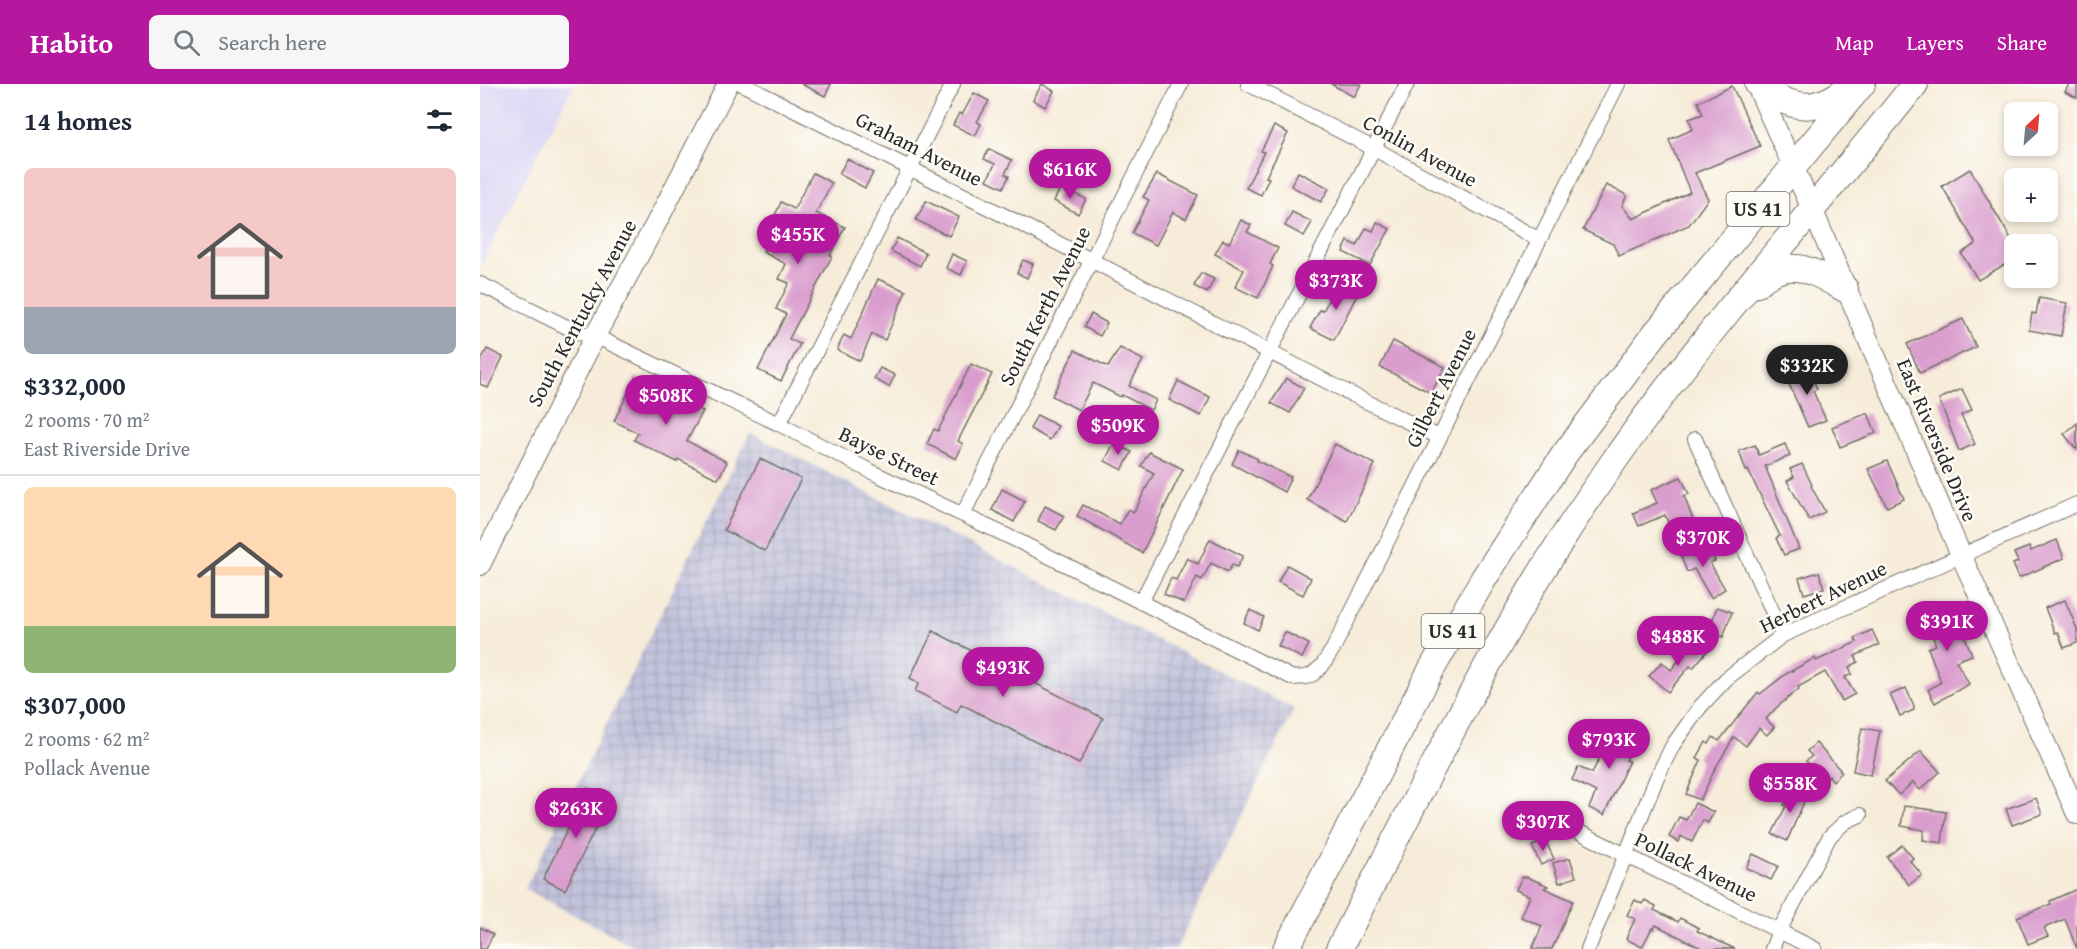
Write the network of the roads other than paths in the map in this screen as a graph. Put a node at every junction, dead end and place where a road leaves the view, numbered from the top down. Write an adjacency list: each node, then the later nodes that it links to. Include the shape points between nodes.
1 (728, 84): 21 (street, South Kentucky Avenue)
2 (742, 84): 14 (street, Graham Avenue)
3 (953, 84): 14 (street)
4 (1181, 84): 17 (street, South Kerth Avenue)
5 (1248, 84): 12 (street, Conlin Avenue)
6 (1407, 84): 12 (street)
7 (1618, 84): 16 (street, Gilbert Avenue)
8 (1757, 84): 9 (highway, via 1785,102 1811,106 1828,102); 13 (street, East Riverside Drive)
9 (1852, 84)
10 (1862, 84): 13 (highway, US 41)
11 (1915, 84): 15 (highway, US 41)
12 (1373, 148): 16 (street, Conlin Avenue); 22 (street)
13 (1793, 167): 15 (street, East Riverside Drive); 38 (highway, US 41, via 1655,334 1564,455 1510,537 1431,670)
14 (910, 168): 17 (street, Graham Avenue); 23 (street)
15 (1812, 209): 19 (street, East Riverside Drive); 20 (highway, US 41)
16 (1538, 239): 24 (street, Gilbert Avenue)
17 (1090, 260): 22 (street, Graham Avenue); 27 (street, South Kerth Avenue)
18 (480, 284): 21 (street, Bayse Street, via 577,332)
19 (1845, 289): 20 (highway, via 1811,271 1785,267 1763,279); 28 (street, East Riverside Drive)
20 (1719, 322): 39 (highway, US 41, via 1614,461 1521,604)
21 (595, 336): 23 (street, Bayse Street); 29 (street, South Kentucky Avenue)
22 (1269, 351): 24 (street, Graham Avenue); 30 (street)
23 (779, 424): 27 (street, Bayse Street)
24 (1439, 437): 32 (street, Gilbert Avenue, via 1322,666 1306,677 1293,678)
25 (1695, 439): 31 (street)
26 (2077, 504): 28 (street, Herbert Avenue)
27 (963, 514): 30 (street, Bayse Street)
28 (1960, 555): 31 (street, Herbert Avenue); 33 (street, East Riverside Drive)
29 (480, 565)
30 (1142, 602): 32 (street, Bayse Street)
31 (1783, 635): 36 (street, Herbert Avenue, via 1726,679 1687,724 1657,777)
32 (1277, 671)
33 (2077, 813)
34 (1860, 815): 37 (street, via 1830,836)
35 (1559, 822): 36 (street, Pollack Avenue)
36 (1625, 855): 37 (street, Pollack Avenue); 40 (street, Herbert Avenue)
37 (1779, 931): 41 (street); 42 (street, Pollack Avenue)
38 (1286, 949)
39 (1339, 949)
40 (1588, 949)
41 (1772, 949)
42 (1815, 949)

